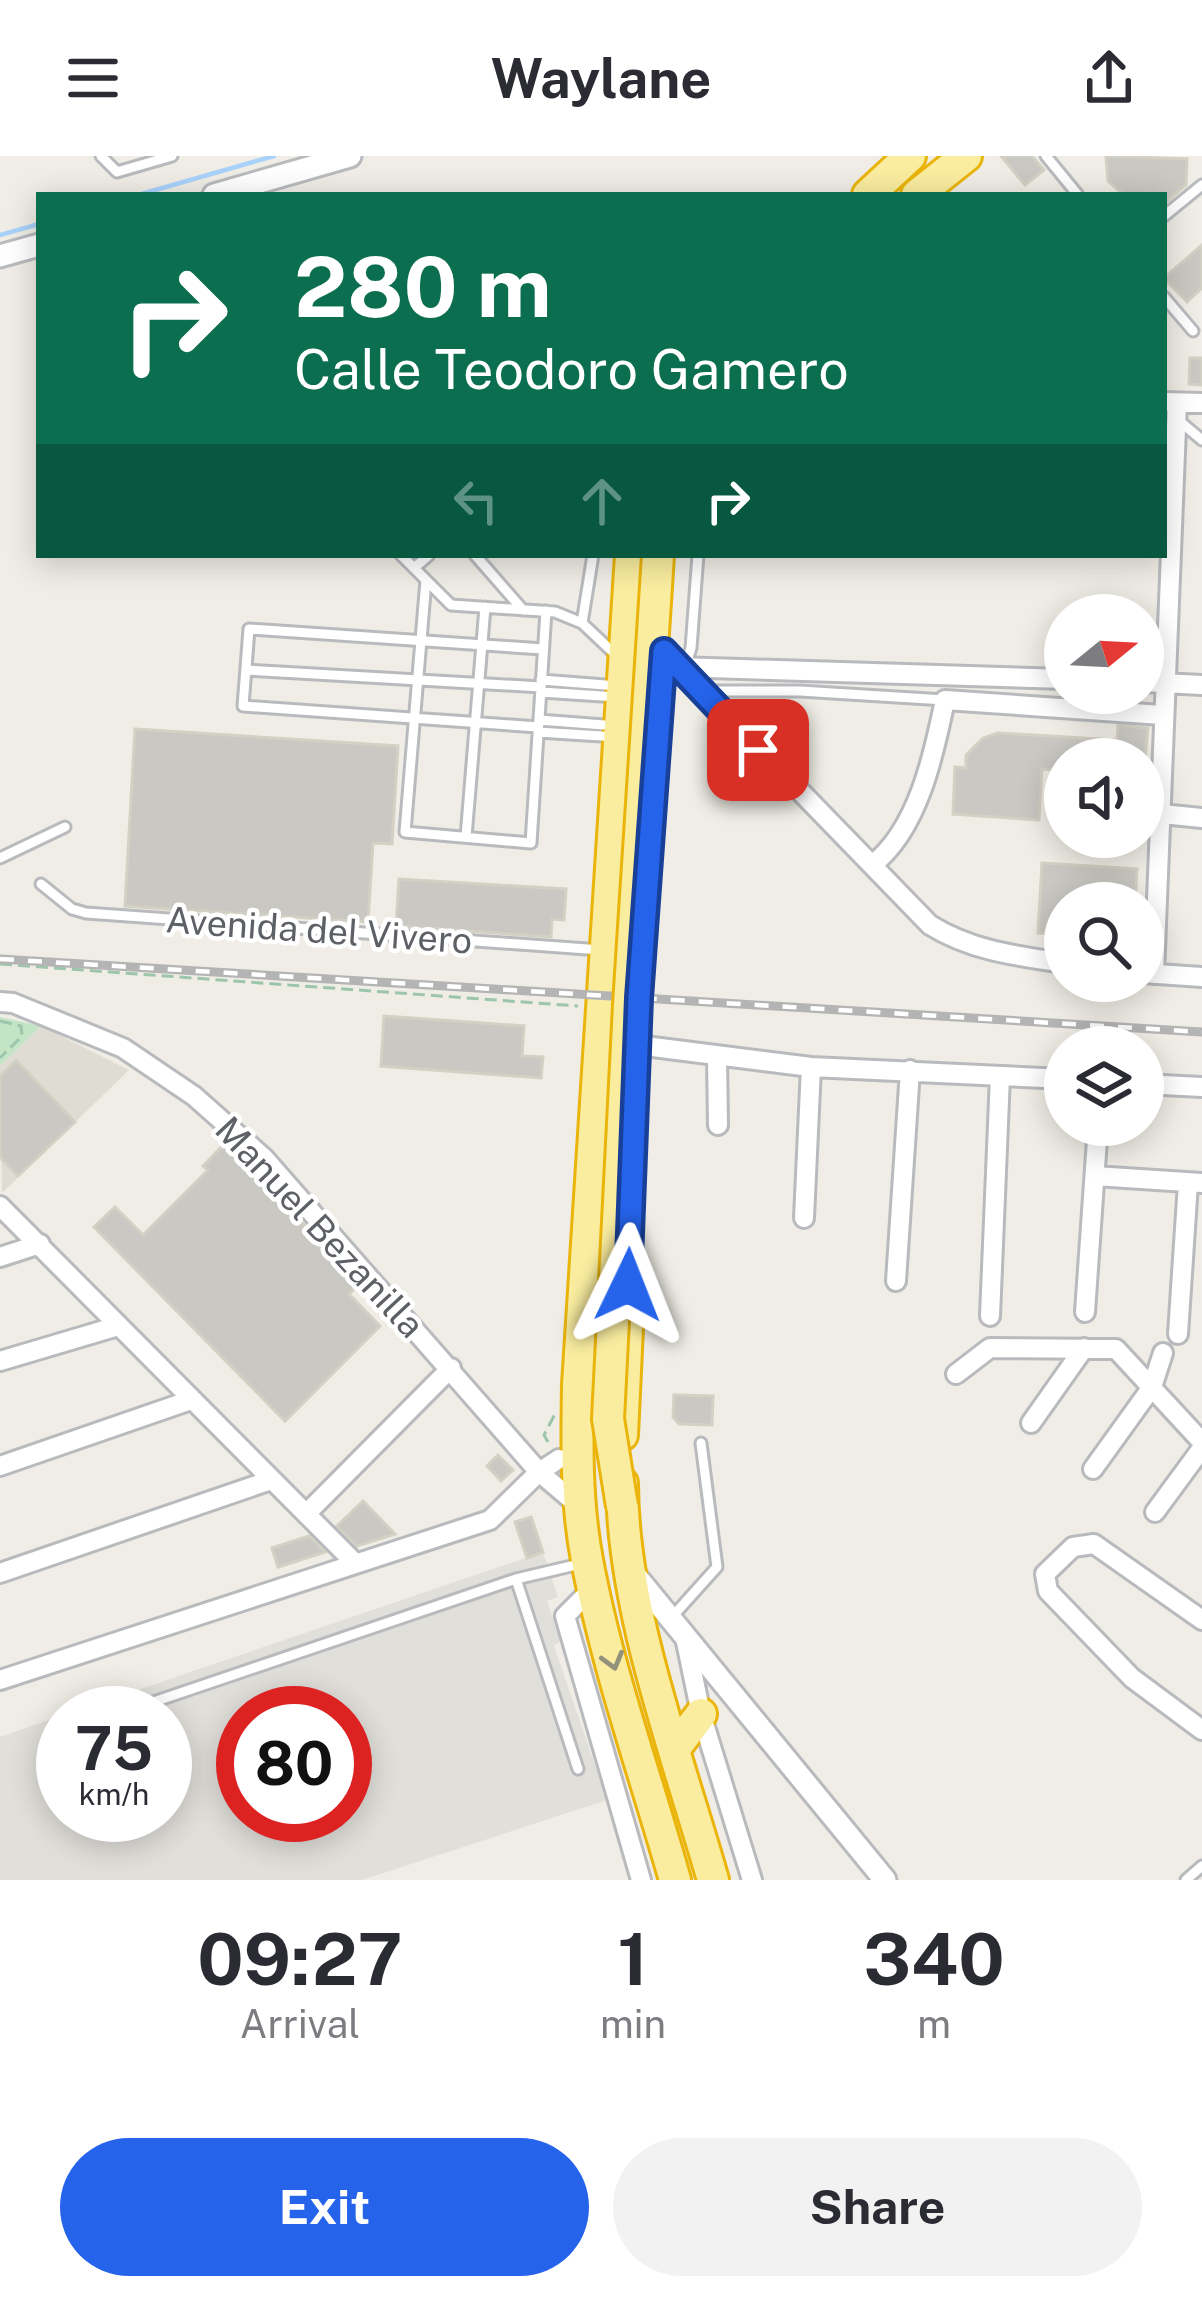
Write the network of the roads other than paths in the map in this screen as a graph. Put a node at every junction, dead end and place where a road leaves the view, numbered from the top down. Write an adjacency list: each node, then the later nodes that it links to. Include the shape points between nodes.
1 (101, 156): 2 (lane, via 117,172)
2 (172, 156)
3 (350, 156): 8 (street)
4 (910, 156): 9 (highway)
5 (966, 156): 10 (highway)
6 (1046, 156): 11 (lane)
7 (1202, 185): 12 (lane)
8 (224, 192)
9 (871, 192)
10 (921, 192)
11 (1076, 192)
12 (1167, 214)
13 (36, 246): 14 (street)
14 (0, 256)
15 (1167, 301): 16 (lane)
16 (1192, 332)
17 (1202, 403): 18 (street)
18 (1173, 408): 19 (lane); 43 (street)
19 (1202, 440)
20 (404, 558): 29 (lane)
21 (426, 558): 29 (lane)
22 (478, 558): 32 (lane)
23 (593, 558): 34 (lane)
24 (632, 558): 48 (highway)
25 (641, 558): 65 (highway)
26 (658, 558): 65 (highway, bridge)
27 (672, 558): 38 (highway)
28 (698, 558): 38 (lane, via 691,648)
29 (414, 568): 30 (lane)
30 (426, 580): 31 (lane, via 451,605); 35 (lane)
31 (485, 608): 32 (lane); 36 (lane)
32 (523, 610): 33 (lane)
33 (546, 611): 34 (lane); 37 (lane)
34 (582, 623): 48 (lane)
35 (421, 640): 36 (lane); 39 (lane, via 249,629); 41 (lane)
36 (482, 645): 37 (lane); 42 (lane)
37 (543, 649): 45 (lane)
38 (675, 662): 40 (street); 46 (street); 65 (highway)
39 (246, 670): 41 (lane); 50 (lane, via 243,706)
40 (1044, 679)
41 (418, 680): 42 (lane); 50 (lane)
42 (478, 683): 45 (lane); 51 (lane)
43 (1166, 683): 44 (street); 49 (street)
44 (1202, 685)
45 (541, 686): 48 (lane); 52 (lane)
46 (701, 692): 47 (lane); 59 (street)
47 (945, 700): 49 (street); 59 (street, via 916,804)
48 (622, 702): 52 (lane); 61 (highway)
49 (1162, 715): 53 (street)
50 (414, 717): 51 (lane); 57 (lane, via 405,832)
51 (475, 722): 52 (lane); 57 (lane)
52 (538, 726): 57 (lane, via 531,843)
53 (1162, 738)
54 (1164, 814): 55 (street)
55 (1202, 818)
56 (65, 827): 58 (lane)
57 (466, 837)
58 (0, 857)
59 (872, 866): 62 (street, via 957,941)
60 (41, 884): 61 (lane, Avenida del Vivero, via 86,913)
61 (606, 950): 65 (highway)
62 (1044, 959)
63 (1164, 975): 64 (street)
64 (1202, 977)
65 (613, 993): 67 (highway); 98 (highway); 103 (highway); 106 (highway, bridge, via 608,1419)
66 (0, 1002): 91 (street, Manuel Bezanilla, via 123,1048 194,1096 264,1158)
67 (637, 1045): 68 (street); 106 (highway)
68 (717, 1057): 69 (street); 75 (street)
69 (811, 1067): 70 (street); 80 (street)
70 (910, 1070): 71 (street); 83 (street)
71 (1000, 1076): 72 (street); 85 (street)
72 (1044, 1078)
73 (1164, 1085): 74 (street)
74 (1202, 1087)
75 (718, 1125)
76 (1097, 1146): 77 (street)
77 (1095, 1176): 78 (street); 84 (street)
78 (1195, 1183): 87 (street)
79 (0, 1206): 81 (street)
80 (804, 1218)
81 (40, 1244): 82 (street); 86 (street)
82 (0, 1257)
83 (896, 1281)
84 (1085, 1312)
85 (990, 1316)
86 (118, 1325): 90 (street); 94 (street)
87 (1178, 1334)
88 (1084, 1348): 92 (street, via 990,1348); 93 (street, via 1116,1349); 95 (street)
89 (1163, 1353): 93 (street)
90 (0, 1361)
91 (451, 1368): 101 (street, Manuel Bezanilla); 105 (street)
92 (956, 1373)
93 (1152, 1387): 97 (street); 100 (street)
94 (191, 1400): 99 (street); 102 (street)
95 (1031, 1423)
96 (701, 1443): 113 (lane, via 717,1568)
97 (1202, 1445): 104 (street)
98 (568, 1462): 101 (street); 103 (highway)
99 (0, 1466)
100 (1093, 1469)
101 (539, 1472): 103 (street, Manuel Bezanilla); 107 (street, via 490,1520)
102 (272, 1480): 105 (street); 109 (street)
103 (580, 1506): 110 (highway)
104 (1155, 1511)
105 (305, 1514): 107 (street)
106 (622, 1520): 108 (highway)
107 (355, 1563): 115 (street)
108 (628, 1566): 113 (street); 119 (highway)
109 (0, 1573)
110 (591, 1575): 111 (lane); 122 (street, via 565,1616); 123 (highway, one-way to 123)
111 (516, 1579): 116 (lane); 120 (lane)
112 (1201, 1617): 118 (street, via 1084,1542 1045,1574 1132,1678)
113 (669, 1620): 114 (street)
114 (686, 1642): 117 (street); 126 (street)
115 (0, 1680)
116 (192, 1689)
117 (701, 1714): 119 (highway); 125 (street)
118 (1202, 1730)
119 (676, 1747): 124 (highway)
120 (578, 1769)
121 (1202, 1866): 127 (lane)
122 (636, 1879)
123 (675, 1880)
124 (713, 1880)
125 (752, 1880)
126 (885, 1880)
127 (1186, 1880)

